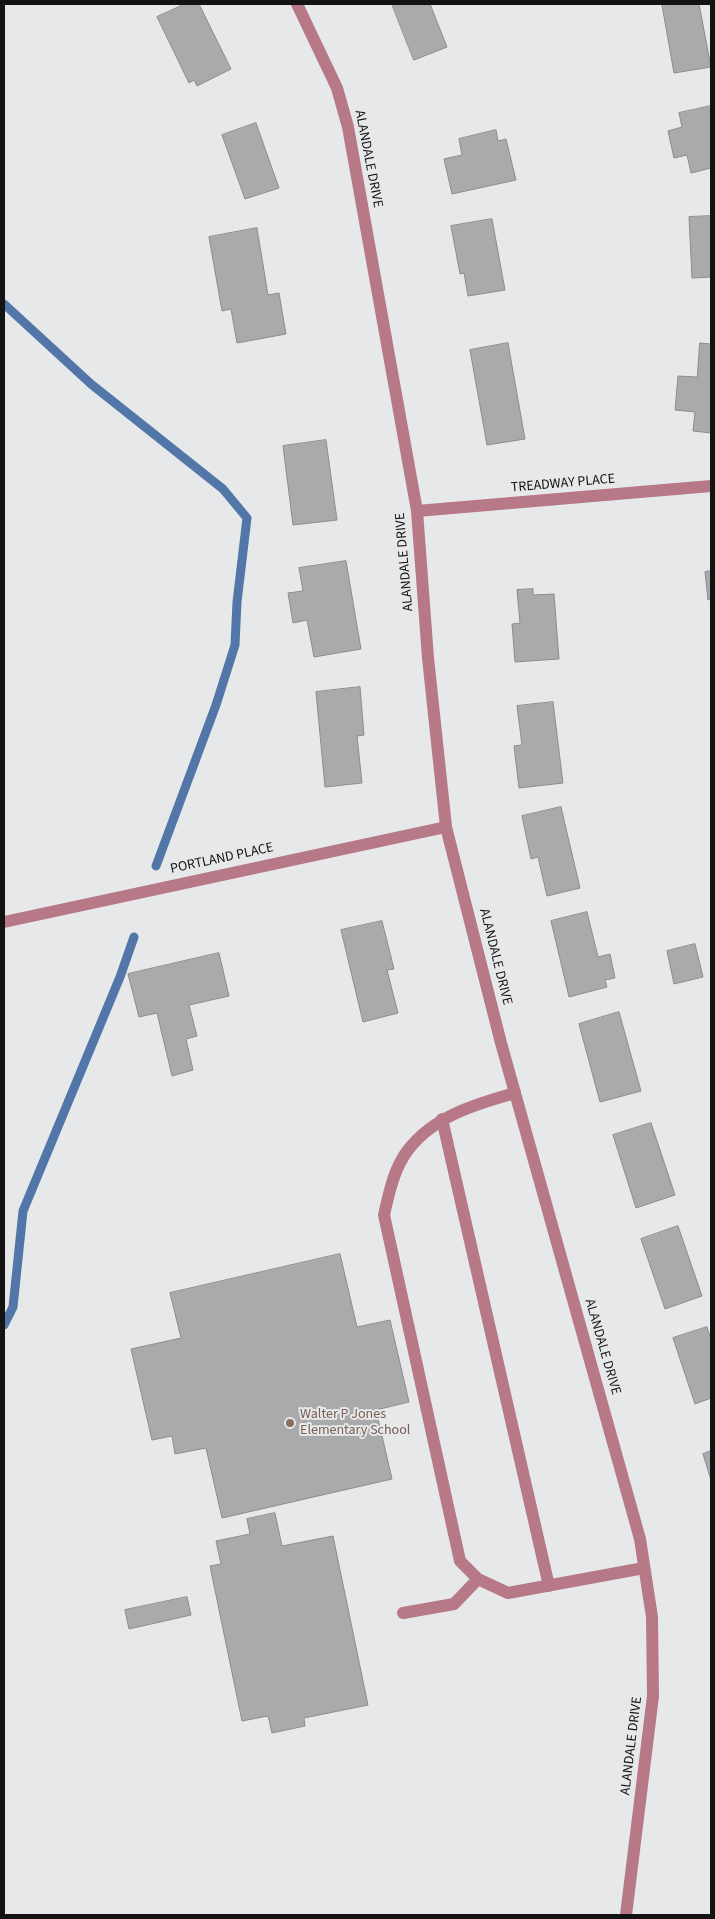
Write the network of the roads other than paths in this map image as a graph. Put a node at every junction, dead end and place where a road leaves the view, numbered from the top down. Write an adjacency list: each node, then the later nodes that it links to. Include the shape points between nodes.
1 (297, 4): 3 (street, ALANDALE DRIVE, via 337,88 348,127)
2 (711, 486): 3 (street, TREADWAY PLACE)
3 (416, 511): 4 (street, ALANDALE DRIVE)
4 (446, 827): 5 (street, PORTLAND PLACE); 6 (street, ALANDALE DRIVE)
5 (4, 922)
6 (515, 1093): 7 (street); 8 (street, ALANDALE DRIVE, via 640,1539)
7 (442, 1119): 9 (street, via 408,1150 392,1181 384,1215 460,1561); 10 (street)
8 (644, 1568): 10 (street); 12 (street, ALANDALE DRIVE, via 652,1617 653,1696)
9 (478, 1580): 10 (street, via 508,1593); 11 (street, via 454,1604)
10 (549, 1586)
11 (404, 1614)
12 (626, 1915)

